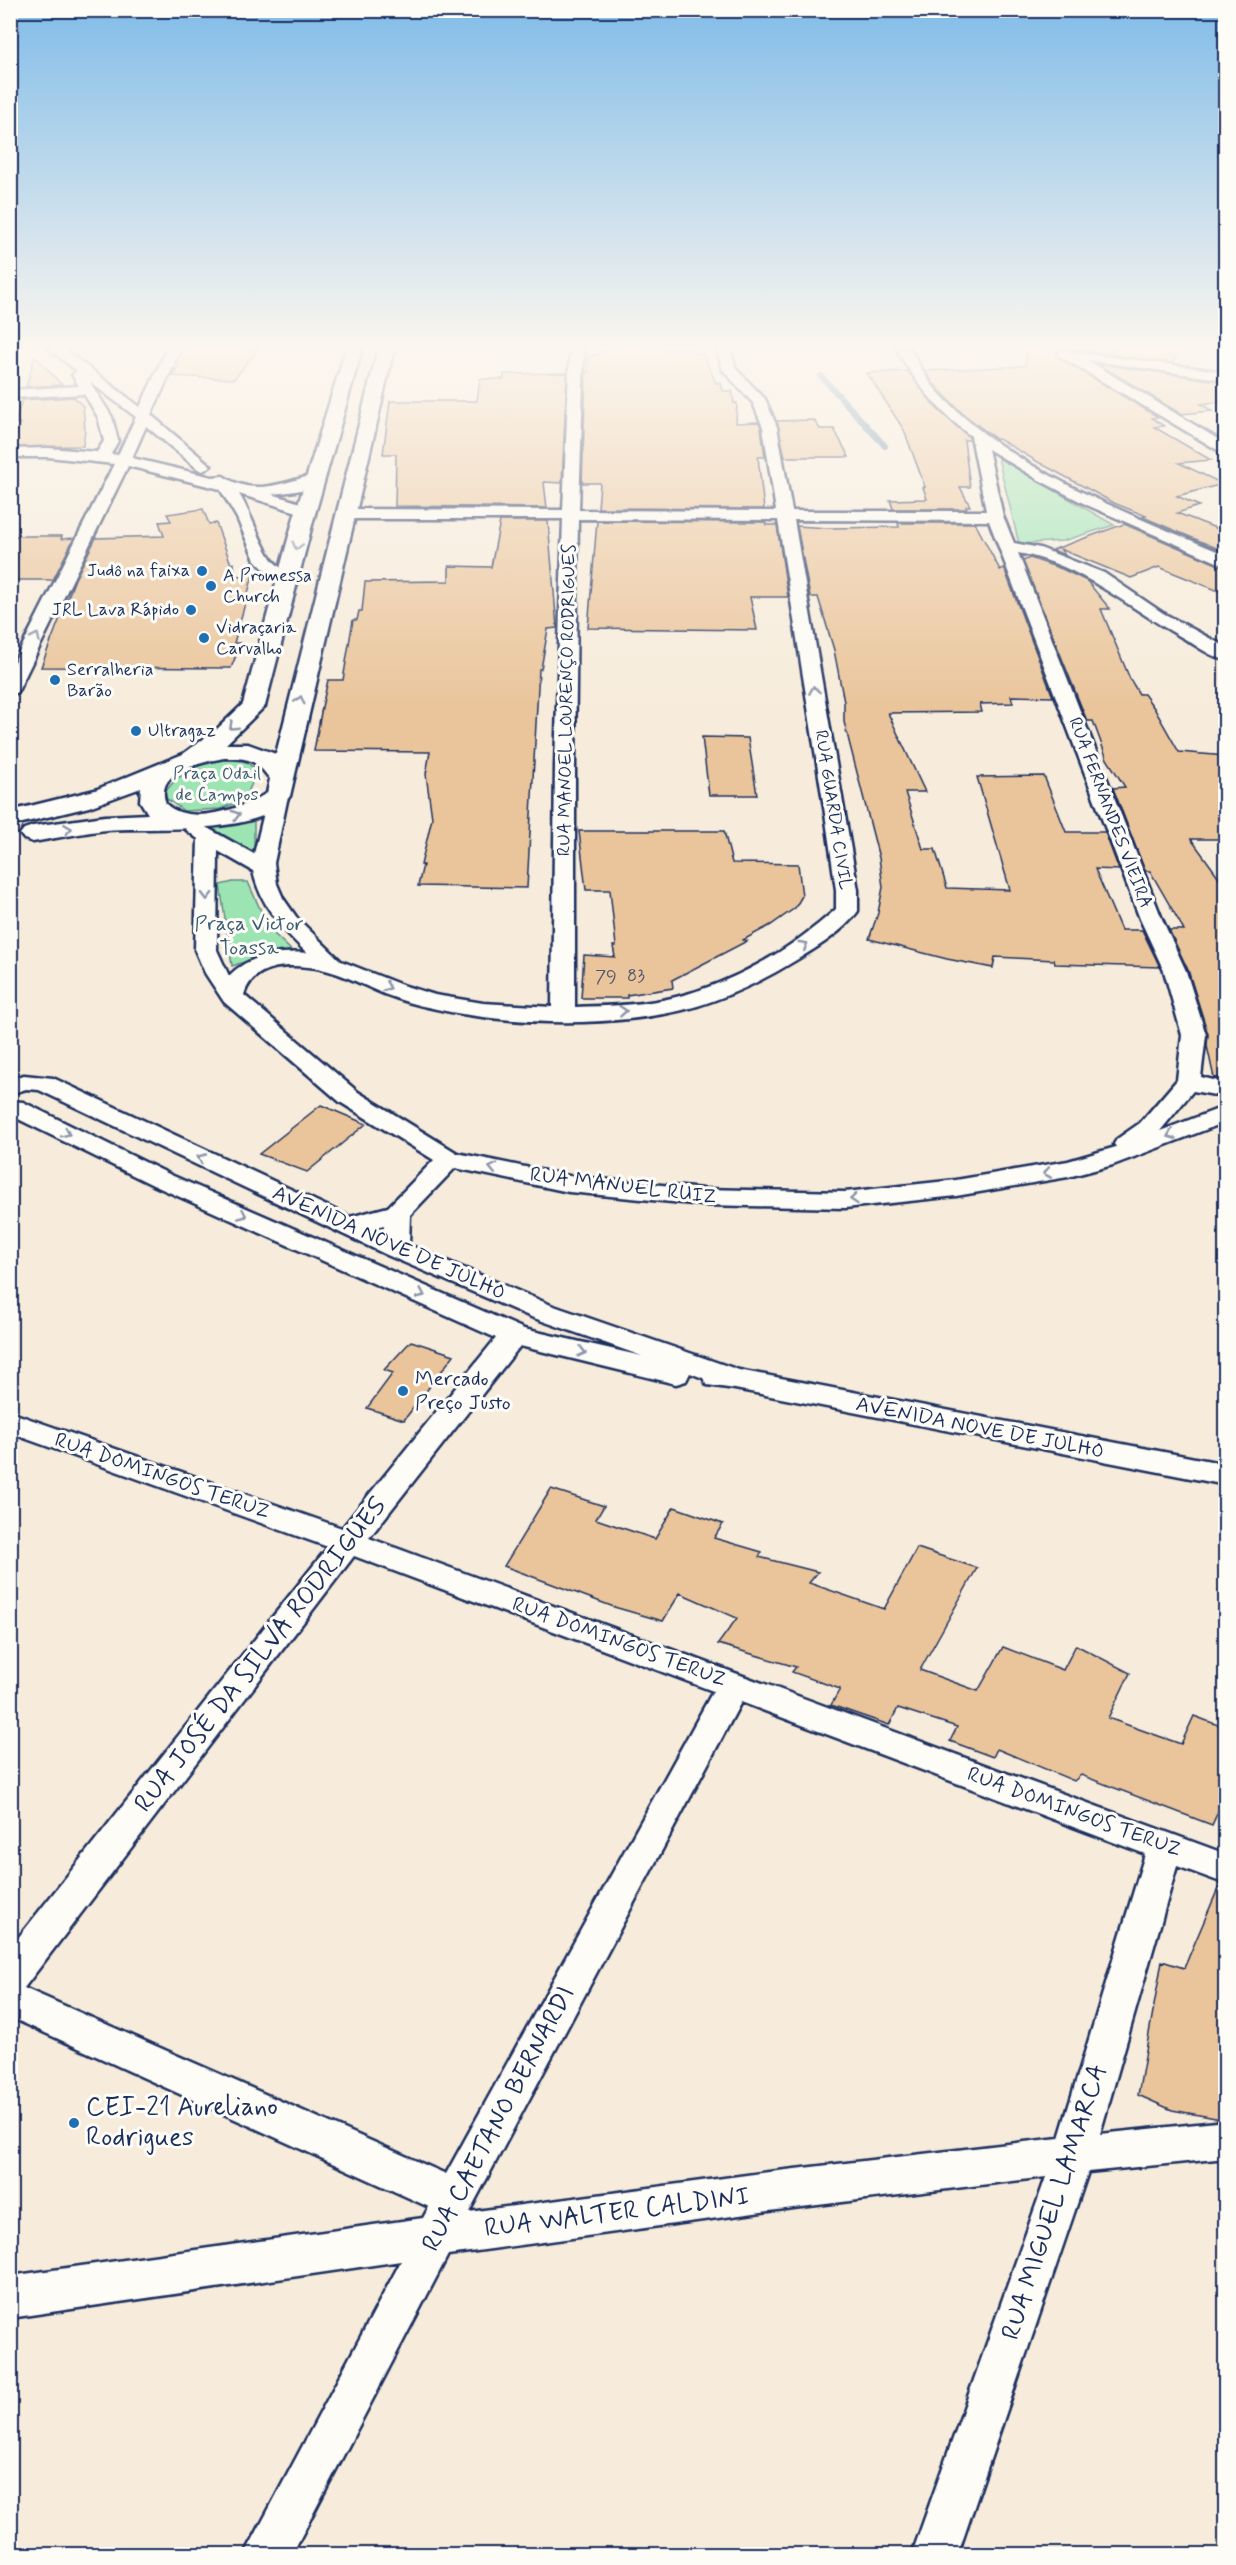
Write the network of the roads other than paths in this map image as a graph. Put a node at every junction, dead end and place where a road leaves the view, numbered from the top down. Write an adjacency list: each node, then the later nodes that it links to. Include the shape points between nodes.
1 (119, 468): 24 (street, one-way to 1)
2 (126, 469): 11 (street)
3 (196, 469): 11 (street)
4 (206, 469): 13 (street)
5 (319, 469): 12 (main road)
6 (356, 469): 16 (main road)
7 (572, 469): 17 (street, RUA MANOEL LOURENÇO RODRIGUES)
8 (777, 469): 18 (street, RUA GUARDA CIVIL)
9 (985, 469): 19 (street, RUA FERNANDES VIEIRA)
10 (1032, 469): 21 (street, via 1068,490)
11 (181, 474): 13 (street)
12 (316, 479): 14 (street); 15 (main road)
13 (225, 484): 14 (street); 22 (street, via 263,560)
14 (252, 493): 15 (street)
15 (307, 510): 22 (main road, one-way to 22)
16 (345, 514): 17 (street); 27 (main road, one-way to 16)
17 (570, 515): 18 (street); 35 (street, RUA MANOEL LOURENÇO RODRIGUES)
18 (786, 516): 19 (street); 35 (street, RUA GUARDA CIVIL, one-way to 18, via 639,1010 694,1000 758,972 824,933 847,911 847,890)
19 (995, 516): 20 (street, RUA FERNANDES VIEIRA)
20 (1007, 547): 23 (street, via 1034,551 1098,577 1157,617); 37 (street, RUA FERNANDES VIEIRA, via 1151,919 1175,971 1194,1035)
21 (1226, 561)
22 (288, 583): 25 (main road, one-way to 25, via 254,706)
23 (1226, 655)
24 (10, 689)
25 (193, 757): 26 (main road); 27 (main road, via 230,750 256,753 274,762)
26 (164, 770): 28 (main road, via 89,800); 29 (main road, via 150,788 151,798 158,810)
27 (279, 786): 29 (main road, one-way to 27, via 232,817 264,805); 32 (street)
28 (10, 819)
29 (178, 820): 30 (main road, one-way to 29, via 105,823); 31 (street)
30 (10, 837)
31 (208, 837): 32 (street); 34 (street, RUA MANUEL RUIZ, one-way to 34, via 206,950)
32 (263, 868): 33 (street, via 274,901 289,922)
33 (333, 965): 34 (street, RUA GUARDA CIVIL, via 295,958 267,964 242,975); 35 (street, RUA GUARDA CIVIL, one-way to 35, via 408,995 489,1013)
34 (232, 997): 42 (street, RUA MANUEL RUIZ, via 349,1097)
35 (564, 1015)
36 (10, 1069): 38 (street, AVENIDA NOVE DE JULHO)
37 (1189, 1080): 39 (street); 43 (street, via 1149,1128)
38 (43, 1084): 40 (street, AVENIDA NOVE DE JULHO, via 51,1094 46,1101 24,1109); 45 (street, AVENIDA NOVE DE JULHO, one-way to 38)
39 (1226, 1090)
40 (12, 1100): 48 (street, AVENIDA NOVE DE JULHO, one-way to 48, via 162,1180)
41 (1226, 1113): 43 (street, RUA MANUEL RUIZ, one-way to 43)
42 (449, 1159): 43 (street, RUA MANUEL RUIZ, one-way to 42, via 956,1188 845,1200 703,1197 569,1184); 44 (street)
43 (1104, 1160)
44 (397, 1213): 45 (street); 46 (street)
45 (347, 1226): 46 (street, AVENIDA NOVE DE JULHO)
46 (396, 1249): 47 (street, AVENIDA NOVE DE JULHO)
47 (541, 1311): 48 (street, via 549,1317 551,1325 546,1332 537,1337); 49 (street, AVENIDA NOVE DE JULHO)
48 (520, 1337): 49 (street, AVENIDA NOVE DE JULHO, one-way to 49, via 675,1374); 52 (street, RUA JOSÉ DA SILVA RODRIGUES, via 427,1441)
49 (735, 1379): 51 (street, AVENIDA NOVE DE JULHO)
50 (10, 1422): 52 (street, RUA DOMINGOS TERUZ)
51 (1226, 1475)
52 (348, 1542): 53 (street, RUA DOMINGOS TERUZ); 56 (street, RUA JOSÉ DA SILVA RODRIGUES)
53 (733, 1685): 54 (street, RUA DOMINGOS TERUZ); 60 (street, RUA CAETANO BERNARDI)
54 (1165, 1847): 55 (street, RUA DOMINGOS TERUZ); 59 (street, RUA MIGUEL LAMARCA)
55 (1226, 1869)
56 (10, 1977)
57 (10, 1999): 60 (street)
58 (1226, 2139): 59 (street, RUA WALTER CALDINI)
59 (1074, 2154): 61 (street, RUA WALTER CALDINI); 64 (street, RUA MIGUEL LAMARCA)
60 (454, 2199): 61 (street, RUA CAETANO BERNARDI)
61 (436, 2236): 62 (street, RUA WALTER CALDINI); 63 (street, RUA CAETANO BERNARDI)
62 (10, 2297)
63 (268, 2554)
64 (935, 2554)

